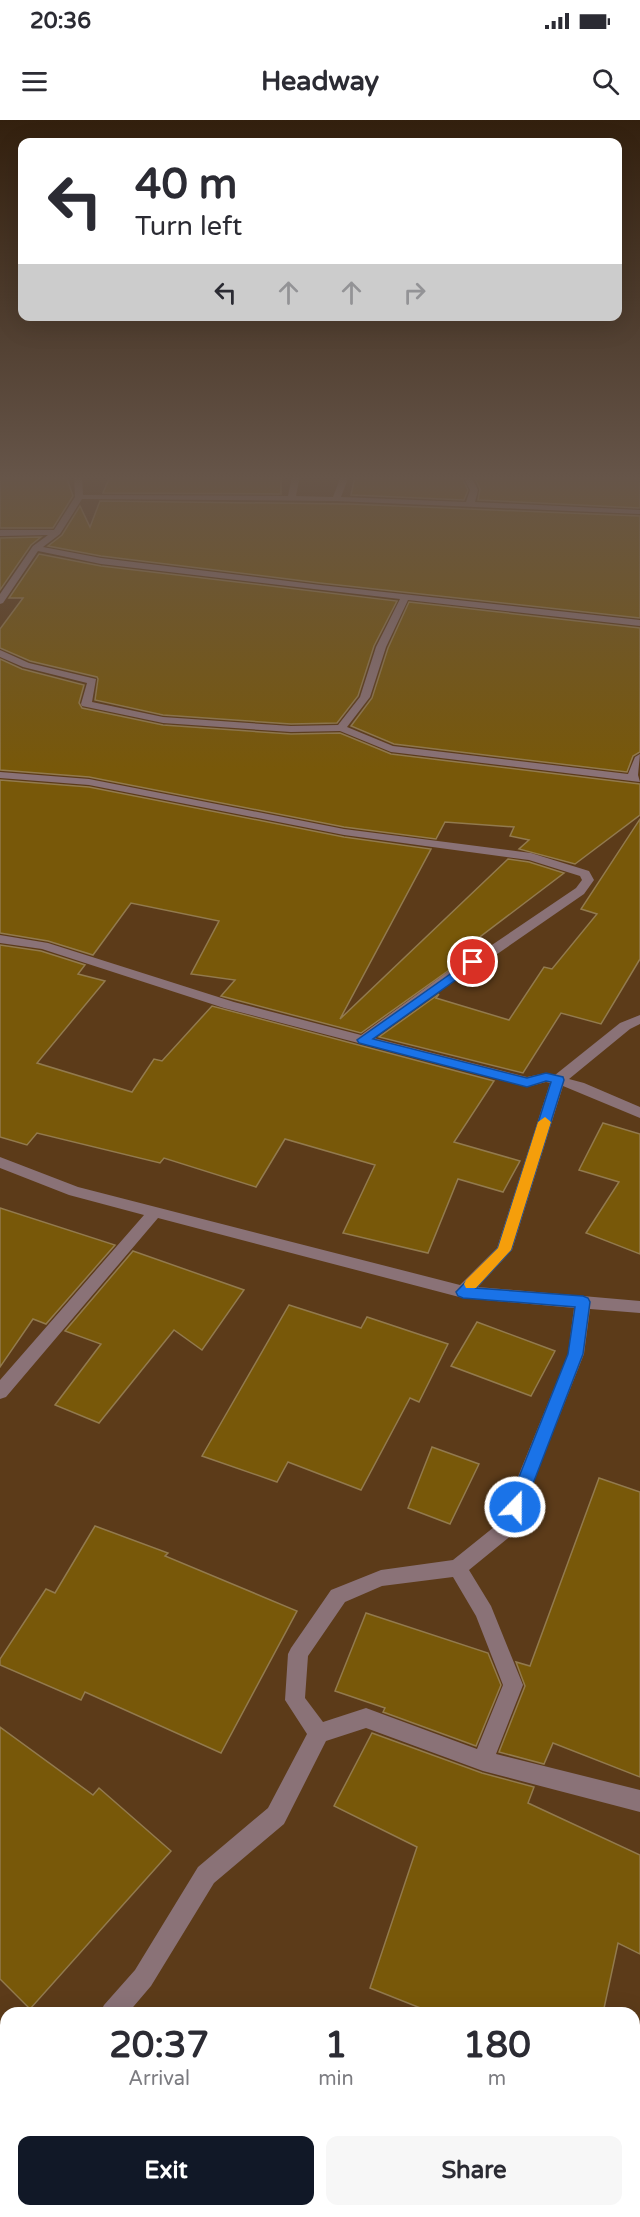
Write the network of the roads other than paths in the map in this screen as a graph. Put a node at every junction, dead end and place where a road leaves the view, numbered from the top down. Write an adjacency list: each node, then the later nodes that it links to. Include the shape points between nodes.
1 (18, 574): 4 (street)
2 (205, 574): 3 (street)
3 (406, 596): 5 (street); 7 (street, via 381,647 365,697)
4 (0, 601)
5 (640, 623)
6 (0, 653): 7 (street, via 26,665 92,681 86,704 163,720 291,729)
7 (341, 728): 10 (street, via 391,749)
8 (640, 757): 10 (street)
9 (0, 775): 13 (street, via 89,782 344,832 531,857 585,874 588,880 580,891 462,968)
10 (636, 778)
11 (0, 939): 13 (street, via 44,946 229,1005)
12 (640, 1019): 14 (street, via 625,1026)
13 (363, 1040): 14 (street, via 527,1082 546,1077)
14 (558, 1080): 15 (street); 18 (street, via 504,1250)
15 (640, 1113)
16 (0, 1162): 17 (street, via 74,1191)
17 (156, 1212): 18 (street); 21 (street)
18 (463, 1292): 19 (street)
19 (583, 1302): 20 (street); 22 (street, via 576,1354 506,1528)
20 (640, 1307)
21 (0, 1392)
22 (458, 1568): 23 (street, via 381,1578 338,1596 297,1654 295,1700); 24 (street, via 484,1612 513,1685)
23 (319, 1733): 24 (street, via 366,1718); 26 (street, via 276,1816 206,1875 143,1978)
24 (483, 1761): 25 (street)
25 (640, 1801)
26 (117, 2007)

